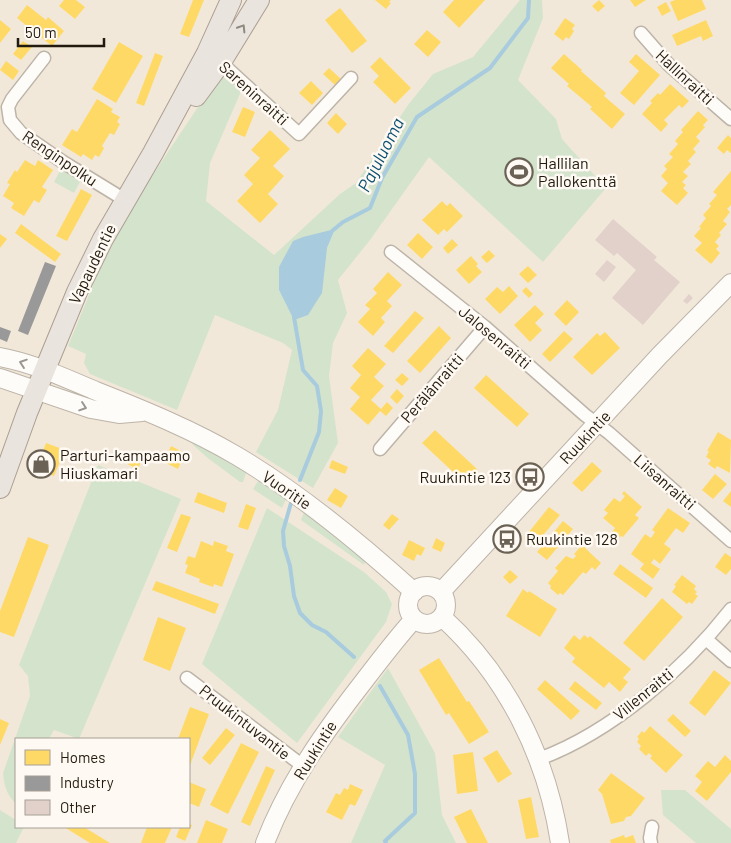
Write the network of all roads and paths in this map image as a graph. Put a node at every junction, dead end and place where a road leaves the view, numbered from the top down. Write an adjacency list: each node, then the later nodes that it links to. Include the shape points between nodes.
1 (232, 0): 4 (main road, Vapaudentie)
2 (259, 0): 4 (main road, Vapaudentie, one-way to 2)
3 (642, 33): 7 (street, Hallinraitti, via 669,65)
4 (214, 57): 6 (street, Sareninraitti, via 299,134); 8 (main road, Vapaudentie)
5 (44, 58): 8 (street, Renginpolku, via 12,99 8,107 10,120 62,162)
6 (351, 78)
7 (731, 119)
8 (125, 200): 14 (main road, Vapaudentie, via 77,292)
9 (391, 252): 11 (street, Jalosenraitti)
10 (731, 283): 15 (street, Ruukintie)
11 (485, 327): 15 (street, Jalosenraitti); 16 (street, Perälänraitti)
12 (0, 357): 14 (street, one-way to 12, via 18,360)
13 (0, 378): 14 (street)
14 (41, 380): 17 (main road, Vapaudentie); 19 (street, Vuoritie, via 91,410 119,414 145,412 222,448 325,516)
15 (597, 424): 18 (street, Liisanraitti); 20 (street, Ruukintie)
16 (380, 448)
17 (0, 488)
18 (731, 541)
19 (414, 592): 20 (street, via 430,586); 23 (street, via 408,603)
20 (441, 592): 22 (street, via 446,607)
21 (731, 608): 24 (street, Villenraitti)
22 (442, 617): 23 (street, via 432,624); 27 (street, via 476,652 512,701)
23 (414, 619): 28 (street, Ruukintie, via 336,716)
24 (706, 639): 25 (street); 27 (street, Villenraitti, via 629,708 586,737)
25 (731, 661)
26 (187, 678): 28 (street, Pruukintuvantie)
27 (539, 758): 31 (street)
28 (302, 766): 30 (street, Ruukintie)
29 (652, 827): 32 (street)
30 (265, 843)
31 (560, 843)
32 (651, 843)

